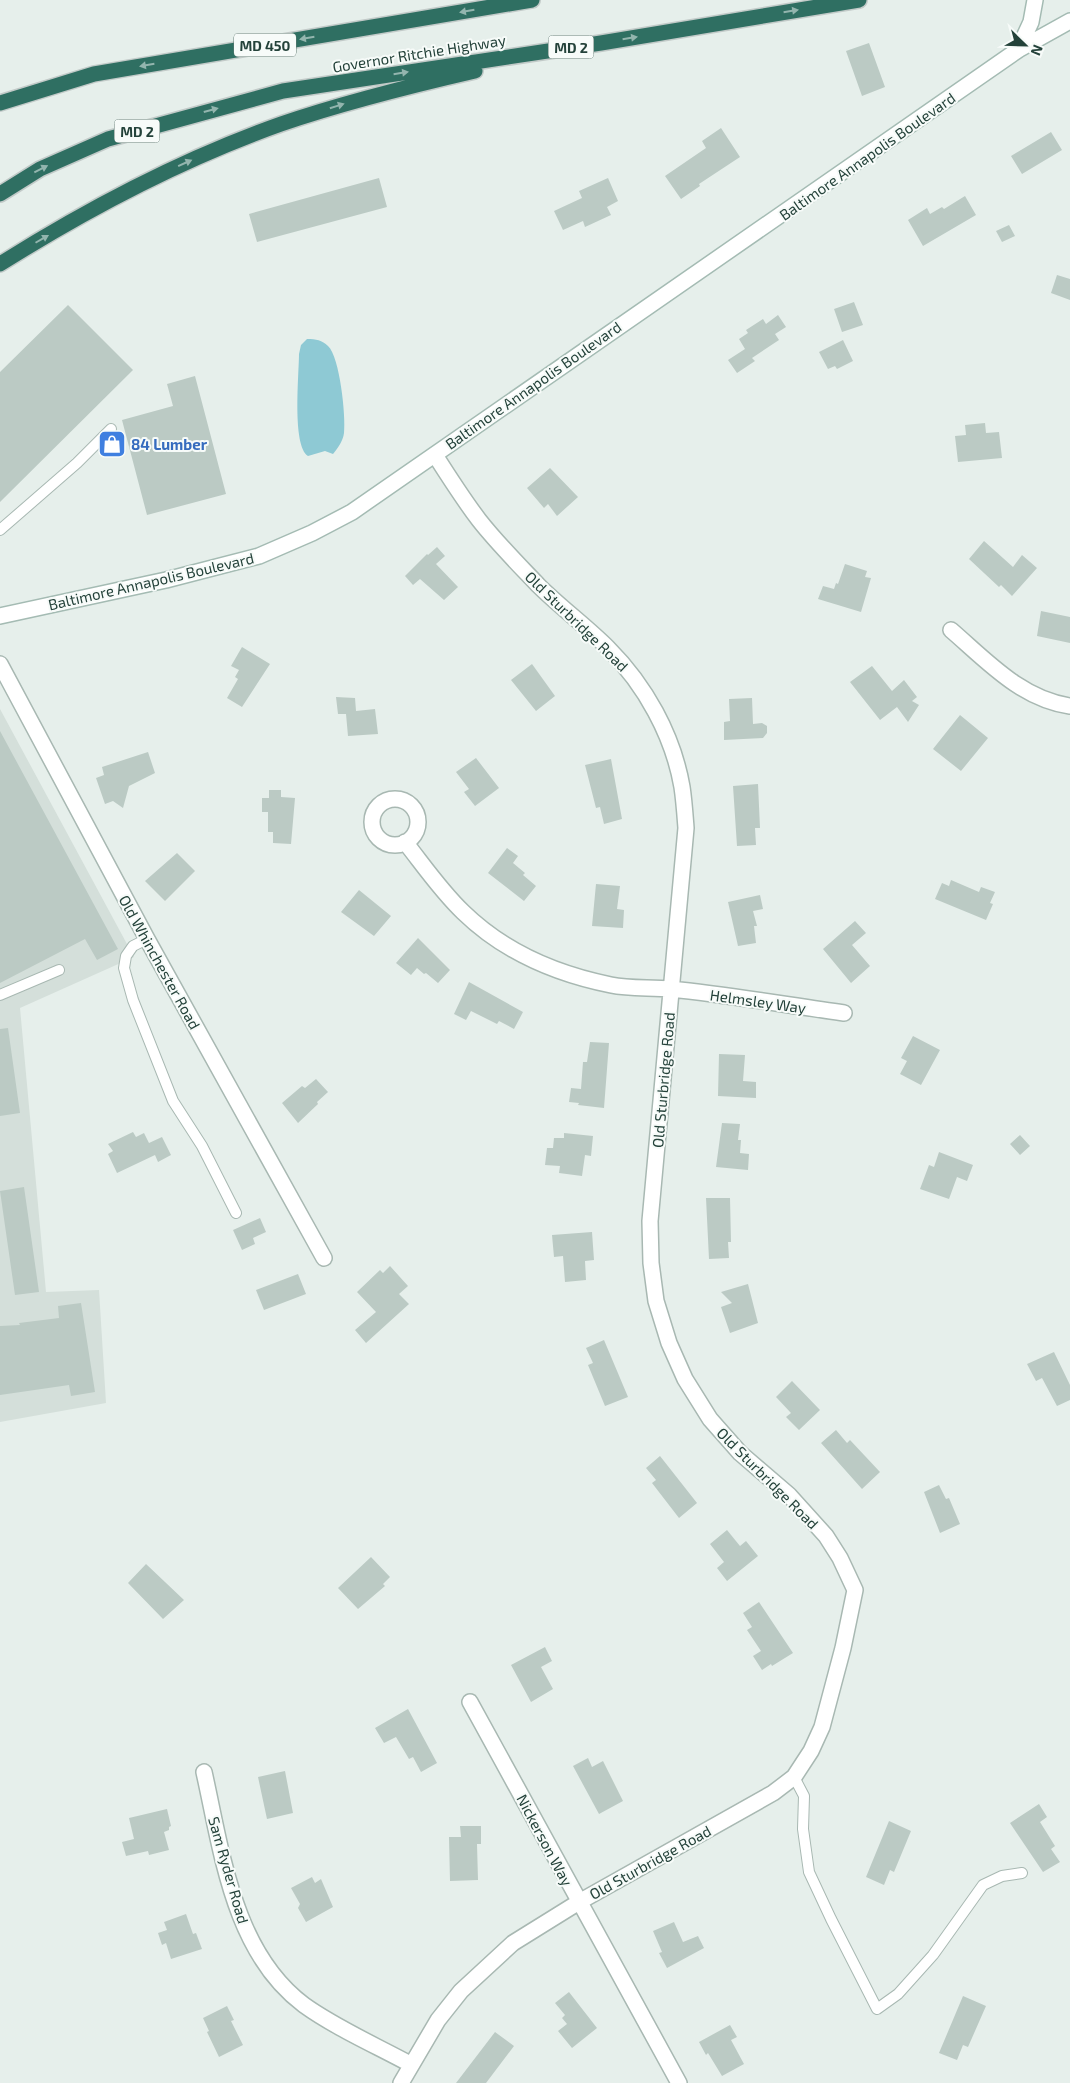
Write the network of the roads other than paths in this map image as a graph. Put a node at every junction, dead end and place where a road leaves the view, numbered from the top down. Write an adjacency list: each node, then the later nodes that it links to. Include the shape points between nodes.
1 (532, 0): 7 (highway, MD 450, one-way to 7, via 94,74)
2 (859, 0): 5 (highway, Governor Ritchie Highway / MD 2, one-way to 2)
3 (1035, 0): 6 (street, via 1031,22)
4 (1070, 20): 6 (street, Baltimore Annapolis Boulevard)
5 (601, 43): 8 (highway, Governor Ritchie Highway / MD 2, one-way to 5, via 40,169 108,139 283,91); 9 (highway, one-way to 5, via 94,208 159,175 281,124 400,88)
6 (1018, 50): 11 (street, Baltimore Annapolis Boulevard)
7 (0, 103)
8 (0, 194)
9 (0, 264)
10 (111, 429): 12 (lane)
11 (434, 455): 13 (street, Baltimore Annapolis Boulevard, via 352,512 259,556); 20 (street, Old Sturbridge Road, via 480,521 540,587 625,666 657,713 682,786 686,828)
12 (0, 530)
13 (0, 616)
14 (951, 630): 16 (street, via 1016,686)
15 (0, 664): 18 (street, Old Whinchester Road)
16 (1070, 706)
17 (405, 842): 20 (street, Helmsley Way, via 463,913 513,950 574,977 613,986)
18 (146, 939): 23 (lane, via 133,946 126,956 124,968 133,1000 173,1101 202,1146); 24 (street, Old Whinchester Road)
19 (59, 970): 21 (lane)
20 (672, 989): 22 (street, Helmsley Way); 27 (street, Old Sturbridge Road, via 650,1221 651,1263 659,1309 685,1379 710,1419 740,1453 809,1515 840,1558 855,1590 844,1648 822,1727)
21 (0, 994)
22 (844, 1013)
23 (236, 1213)
24 (324, 1258)
25 (470, 1702): 29 (street, Nickerson Way)
26 (204, 1772): 30 (street, Sam Ryder Road, via 239,1915 265,1965 279,1983 304,2004)
27 (794, 1777): 28 (lane, via 804,1796 803,1829 810,1872 830,1919 877,2009 898,1994 933,1955 983,1886 1002,1876); 29 (street, Old Sturbridge Road, via 773,1793)
28 (1022, 1873)
29 (579, 1902): 30 (street, Old Sturbridge Road, via 513,1943 461,1991); 32 (street, Nickerson Way)
30 (410, 2064): 31 (street, Old Sturbridge Road)
31 (401, 2083)
32 (679, 2083)

